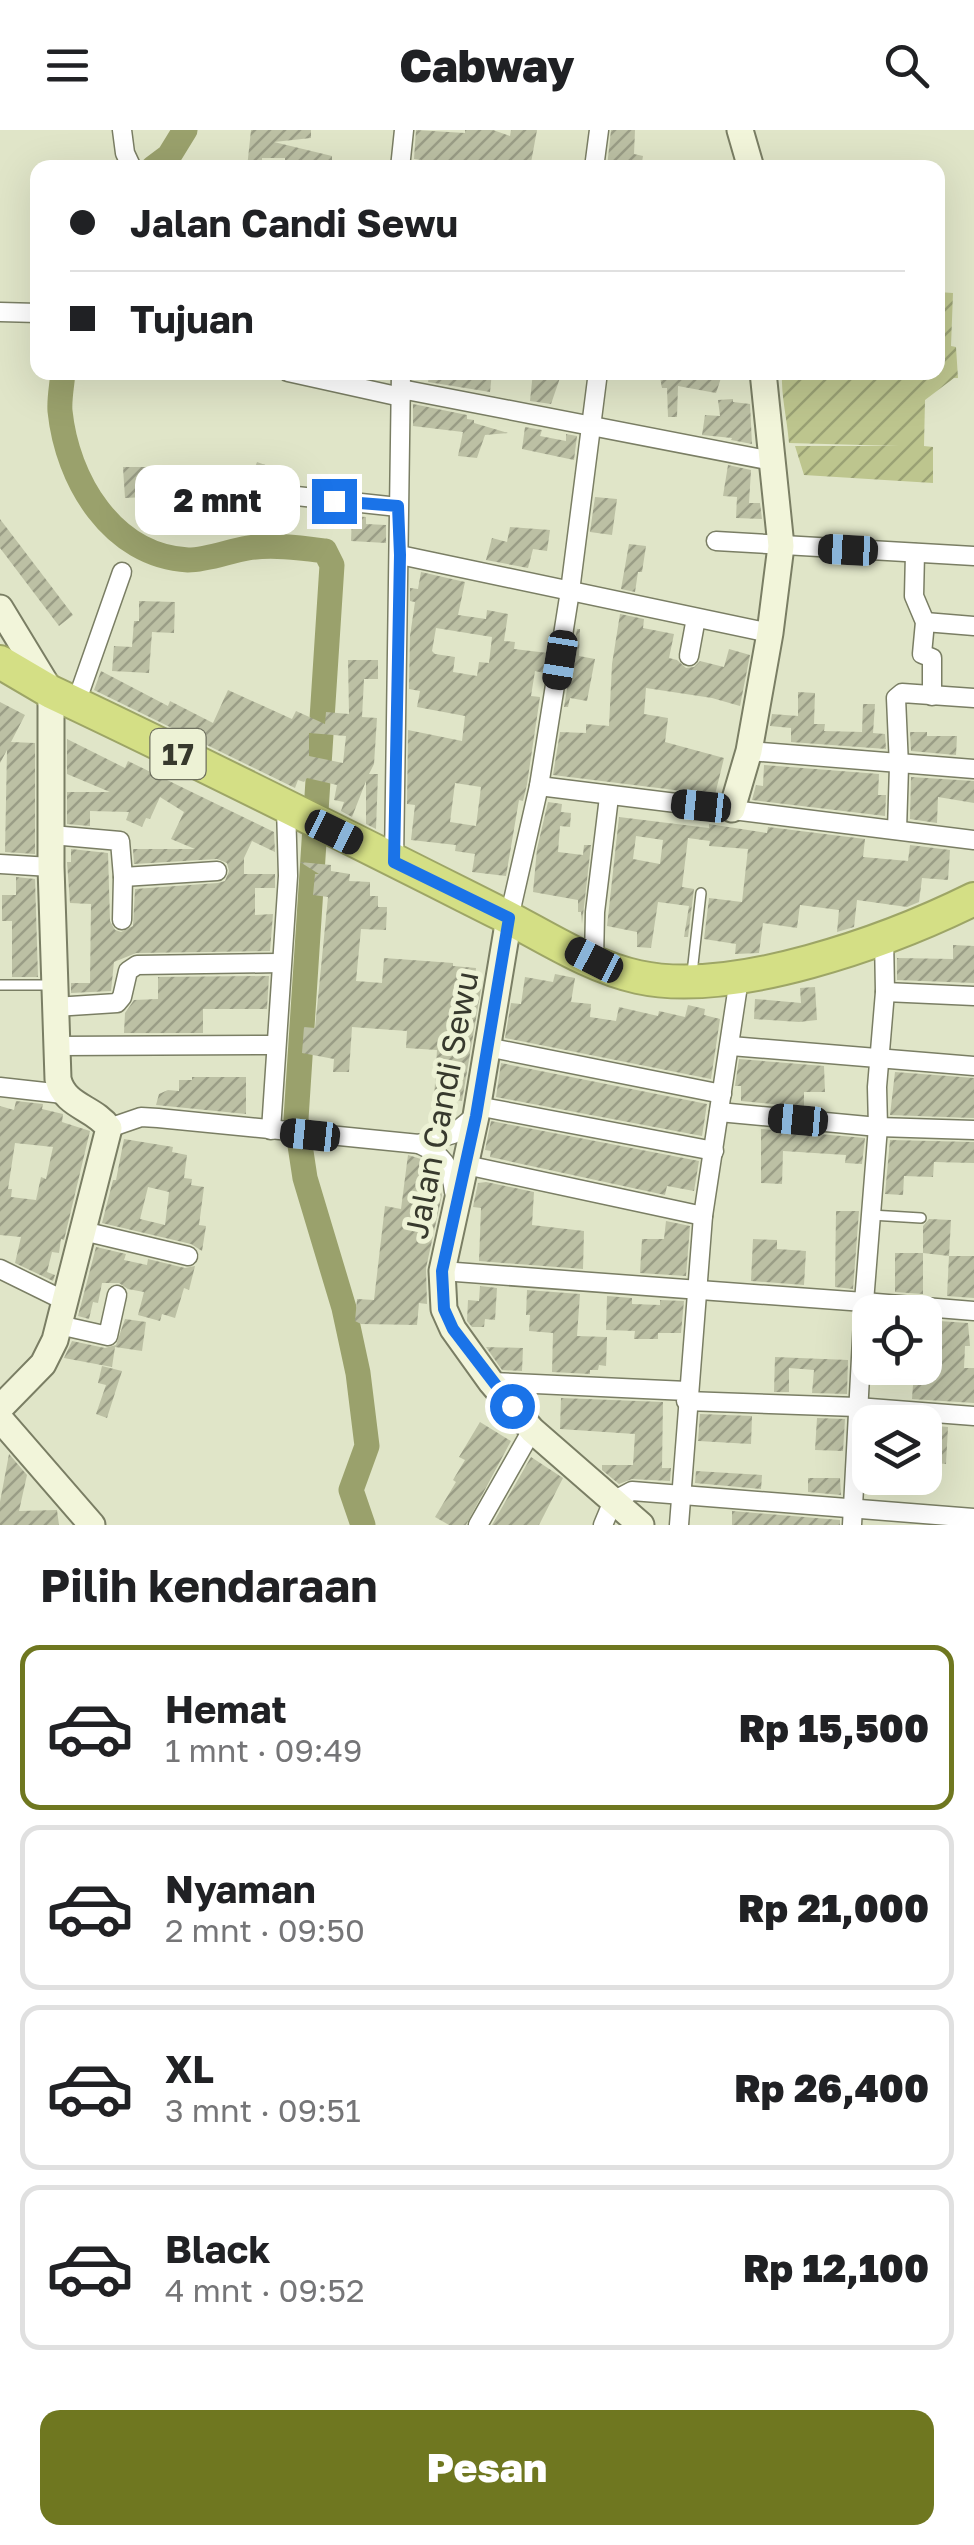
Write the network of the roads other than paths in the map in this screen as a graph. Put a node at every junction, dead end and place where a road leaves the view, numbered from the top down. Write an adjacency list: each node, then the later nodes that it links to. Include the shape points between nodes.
1 (122, 130): 5 (street)
2 (404, 130): 6 (street)
3 (599, 130): 7 (street)
4 (740, 130): 8 (street)
5 (128, 160)
6 (401, 160)
7 (595, 160)
8 (749, 160)
9 (0, 312): 10 (street)
10 (30, 313)
11 (353, 380): 14 (street)
12 (597, 380): 15 (street)
13 (764, 380): 16 (street)
14 (401, 386): 15 (street); 18 (street)
15 (592, 427): 16 (street); 25 (street)
16 (772, 460): 20 (street)
17 (287, 495): 18 (street)
18 (398, 506): 22 (street)
19 (716, 541): 20 (street)
20 (781, 546): 21 (street); 30 (street)
21 (915, 553): 23 (street); 28 (street, via 914,596)
22 (400, 555): 25 (street); 46 (street)
23 (974, 556)
24 (122, 572): 34 (street)
25 (570, 592): 27 (street); 39 (street)
26 (0, 608): 34 (street)
27 (696, 618): 30 (street); 31 (street)
28 (925, 622): 29 (street); 33 (street, via 921,650 932,658)
29 (974, 626)
30 (770, 633): 36 (street)
31 (689, 656)
32 (0, 662): 34 (highway, 17)
33 (932, 696): 35 (street); 37 (street, via 896,698)
34 (63, 698): 42 (highway, 17); 44 (street)
35 (974, 698)
36 (749, 751): 37 (street); 41 (street)
37 (899, 766): 38 (street); 43 (street)
38 (974, 770)
39 (539, 786): 40 (street); 53 (street)
40 (609, 797): 41 (street); 56 (street)
41 (732, 809): 43 (street)
42 (308, 819): 46 (highway, 17); 57 (street, via 288,876)
43 (897, 830): 45 (street)
44 (52, 835): 48 (street); 50 (street, via 120,841)
45 (974, 840)
46 (394, 862): 53 (highway, 17)
47 (0, 864): 48 (street)
48 (51, 866): 62 (street)
49 (218, 871): 50 (street)
50 (123, 877): 54 (street)
51 (701, 893): 59 (lane)
52 (974, 899): 55 (highway, 17)
53 (509, 918): 56 (highway, 17); 66 (street, Jalan Candi Sewu)
54 (122, 920)
55 (884, 936): 58 (highway, 17); 61 (street)
56 (594, 960): 59 (highway, 17, via 639,978)
57 (281, 962): 62 (street, via 137,965 117,1002); 64 (street)
58 (740, 979): 59 (highway, 17); 67 (street)
59 (691, 980)
60 (0, 985): 62 (lane)
61 (885, 992): 63 (street); 68 (street)
62 (55, 996): 65 (street)
63 (974, 996)
64 (276, 1045): 65 (street); 77 (street)
65 (58, 1046): 71 (street)
66 (487, 1046): 72 (street); 73 (street, Jalan Candi Sewu)
67 (730, 1046): 68 (street); 72 (street)
68 (879, 1060): 69 (street); 74 (street)
69 (974, 1066)
70 (0, 1087): 71 (street)
71 (63, 1094): 75 (street)
72 (721, 1103): 74 (street); 79 (street)
73 (477, 1111): 78 (street, via 453,1134); 79 (street); 80 (street, Jalan Candi Sewu)
74 (878, 1127): 76 (street); 82 (street)
75 (110, 1128): 77 (street, via 141,1118); 85 (street)
76 (974, 1130)
77 (278, 1131): 78 (street)
78 (419, 1144): 81 (street, via 448,1164)
79 (714, 1151): 83 (street)
80 (466, 1165): 81 (street, Jalan Candi Sewu); 83 (street)
81 (455, 1208): 88 (street, Jalan Candi Sewu)
82 (871, 1215): 84 (lane); 91 (street)
83 (703, 1216): 89 (street)
84 (921, 1218)
85 (82, 1230): 86 (street); 95 (street)
86 (188, 1256)
87 (0, 1270): 95 (street)
88 (442, 1271): 89 (street); 96 (street, Jalan Candi Sewu, via 444,1309 453,1329)
89 (694, 1291): 92 (street); 97 (street)
90 (117, 1295): 95 (street, via 109,1335)
91 (865, 1295)
92 (852, 1301)
93 (942, 1308): 94 (street)
94 (974, 1311)
95 (62, 1313): 99 (street, via 42,1364)
96 (492, 1382): 97 (street); 103 (street, Jalan Candi Sewu)
97 (687, 1396): 98 (street); 104 (street)
98 (852, 1407)
99 (0, 1408)
100 (942, 1414): 101 (street)
101 (974, 1416)
102 (0, 1418): 108 (street)
103 (532, 1430): 105 (street, Jalan Candi Sewu); 109 (street)
104 (681, 1494): 105 (street, via 632,1491); 106 (street); 111 (street)
105 (608, 1513): 110 (street, Jalan Candi Sewu)
106 (852, 1516): 107 (street)
107 (974, 1518)
108 (92, 1525)
109 (478, 1525)
110 (641, 1525)
111 (678, 1525)

